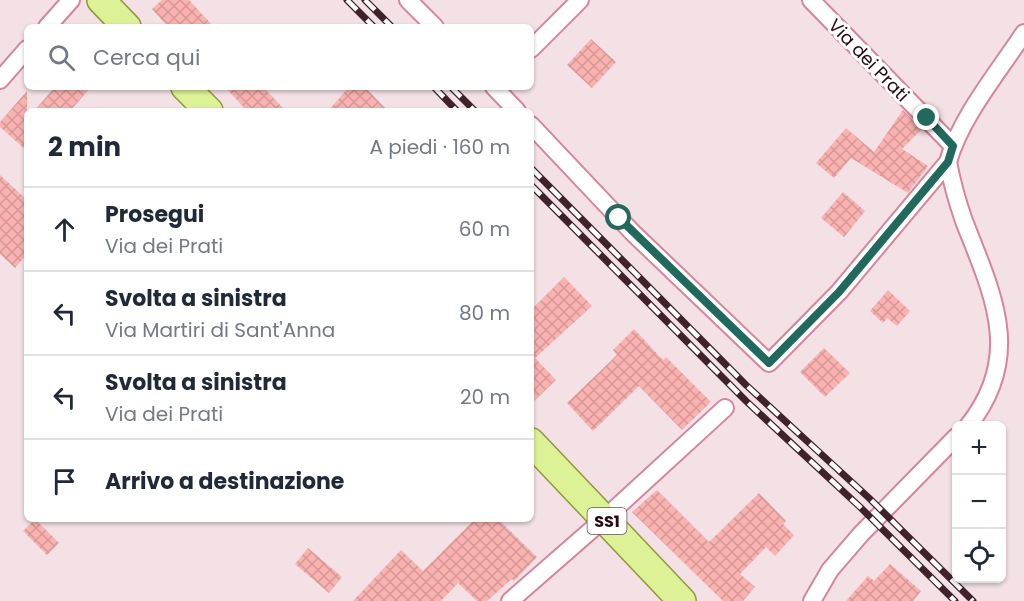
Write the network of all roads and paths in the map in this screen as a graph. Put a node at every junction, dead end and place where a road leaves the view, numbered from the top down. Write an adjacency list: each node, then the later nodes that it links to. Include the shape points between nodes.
1 (70, 0): 6 (street)
2 (101, 0): 7 (main road)
3 (408, 0): 8 (street)
4 (580, 0): 10 (street)
5 (811, 0): 18 (street, Via dei Prati)
6 (50, 24)
7 (124, 24)
8 (432, 24)
9 (1024, 33): 18 (street)
10 (534, 46)
11 (24, 52): 12 (street)
12 (0, 80)
13 (189, 90): 15 (main road)
14 (497, 90): 16 (street)
15 (206, 108)
16 (514, 108)
17 (534, 128): 19 (street, via 633,233 769,363 839,292)
18 (953, 146): 19 (street)
19 (948, 162): 21 (street, via 954,192 1001,319 1004,341 1000,378)
20 (725, 408): 24 (street)
21 (973, 421)
22 (952, 442): 27 (street, via 861,534 830,570)
23 (534, 445): 24 (main road, SS1)
24 (605, 518): 25 (street); 26 (main road, SS1)
25 (510, 601)
26 (682, 601)
27 (812, 601)

